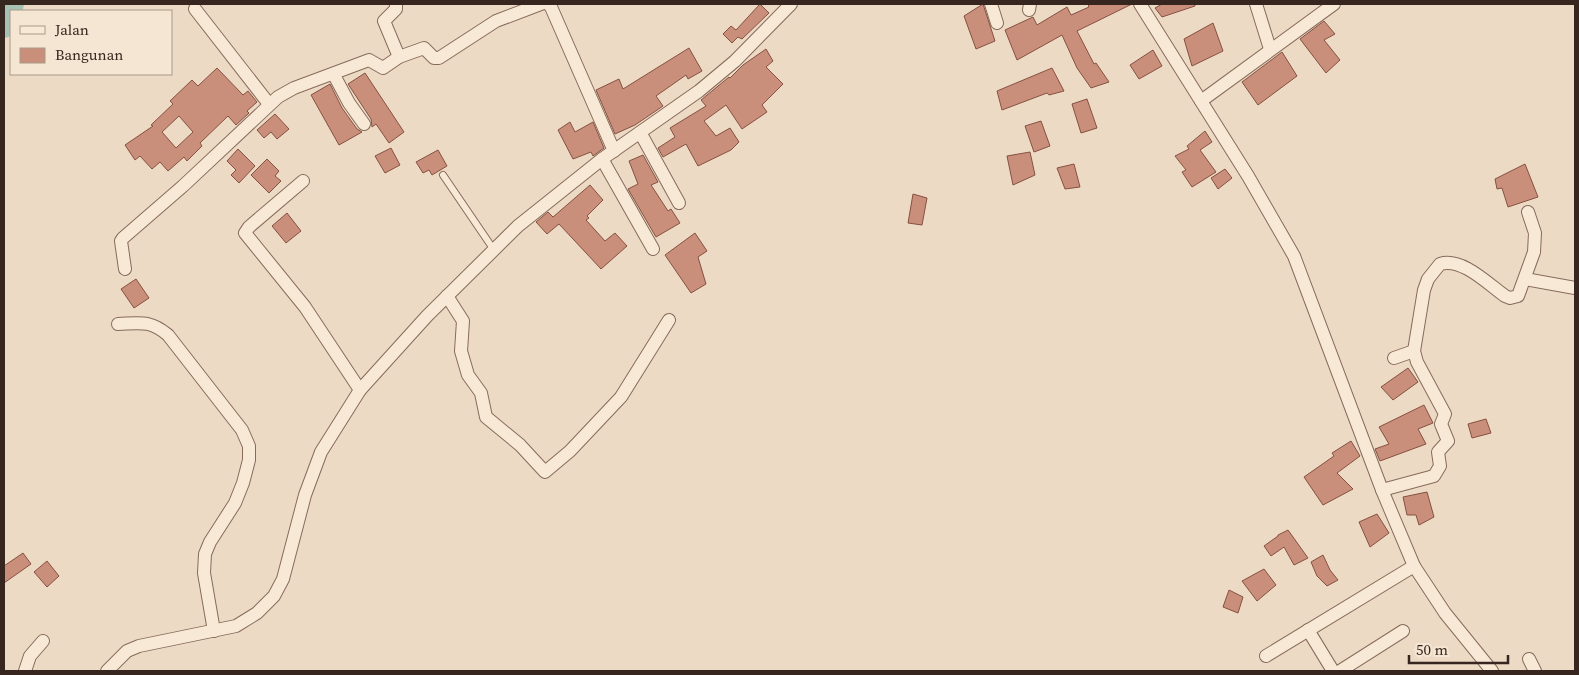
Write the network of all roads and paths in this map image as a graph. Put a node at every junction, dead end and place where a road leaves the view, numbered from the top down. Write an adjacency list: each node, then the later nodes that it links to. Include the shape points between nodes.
1 (396, 4): 12 (street, via 396,9 384,20)
2 (541, 4): 12 (street, via 496,21 439,58 434,58 424,48)
3 (548, 4): 18 (street)
4 (792, 4): 17 (street, via 735,61)
5 (991, 4): 10 (street)
6 (1140, 4): 14 (street)
7 (1256, 4): 11 (street)
8 (1334, 4): 11 (street)
9 (195, 9): 15 (street)
10 (997, 23)
11 (1270, 49): 14 (street)
12 (399, 57): 13 (street, via 384,68 369,60)
13 (334, 75): 15 (street, via 286,92); 16 (street)
14 (1202, 101): 35 (street, via 1294,256)
15 (269, 104): 26 (street, via 123,238)
16 (364, 124)
17 (641, 134): 18 (street); 22 (street)
18 (614, 151): 19 (street)
19 (602, 159): 24 (street); 25 (street, via 552,196)
20 (443, 175): 25 (lane)
21 (303, 181): 34 (street, via 245,233 305,307)
22 (680, 203)
23 (1528, 212): 27 (street, via 1535,240)
24 (653, 249)
25 (494, 250): 29 (street)
26 (126, 269)
27 (1525, 279): 28 (street); 32 (street, via 1518,296 1510,298 1463,267 1452,262 1440,264 1424,290)
28 (1575, 288)
29 (448, 296): 30 (street, via 463,321 462,351 468,375 481,393 486,417 520,445 545,472 570,452 621,397); 34 (street)
30 (669, 320)
31 (118, 324): 38 (street, via 145,322 156,325 168,335 242,430 249,446 249,460 238,496 205,554 205,581)
32 (1414, 351): 33 (street); 35 (street, via 1445,414 1441,424 1448,441 1438,452 1440,466 1434,476)
33 (1394, 358)
34 (360, 390): 38 (street, via 321,452 305,495 283,579 274,596 258,613 236,626)
35 (1382, 490): 36 (street)
36 (1414, 566): 37 (street); 47 (street, via 1445,613)
37 (1308, 630): 41 (street); 45 (street)
38 (214, 631): 44 (street, via 139,646 127,651)
39 (1403, 631): 46 (street)
40 (43, 641): 43 (street, via 30,656)
41 (1266, 656)
42 (1529, 659): 48 (street)
43 (25, 671)
44 (107, 671)
45 (1333, 671)
46 (1340, 671)
47 (1492, 671)
48 (1535, 671)

